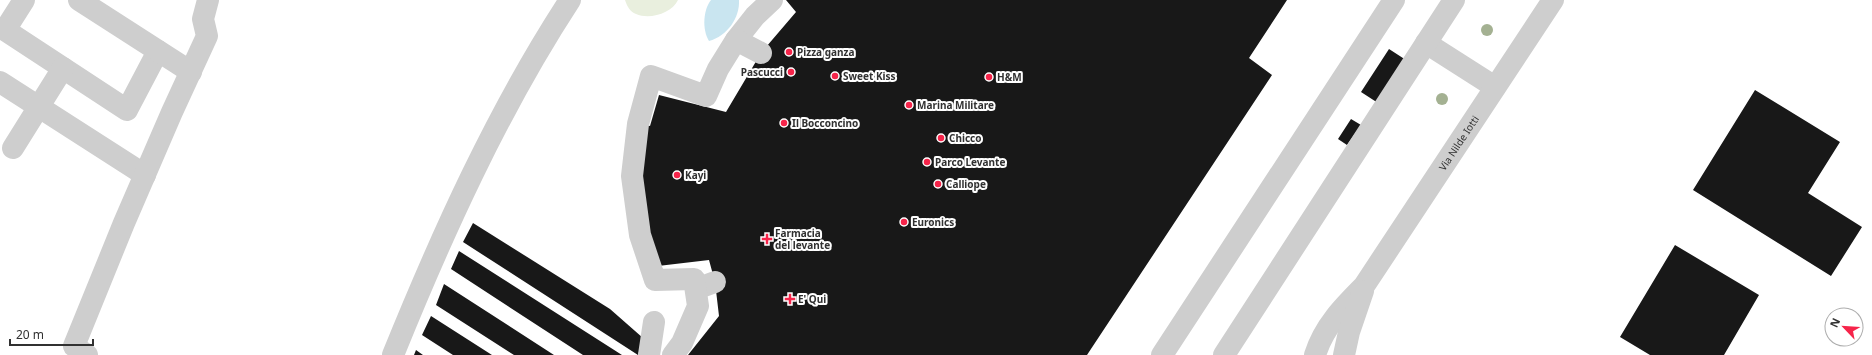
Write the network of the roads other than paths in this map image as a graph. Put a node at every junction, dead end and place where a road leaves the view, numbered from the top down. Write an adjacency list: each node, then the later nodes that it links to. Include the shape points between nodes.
1 (24, 0): 13 (street, via 5,30)
2 (79, 0): 11 (street)
3 (208, 0): 14 (street, via 203,19 208,36)
4 (570, 0): 23 (street, via 491,137)
5 (772, 0): 9 (street)
6 (1394, 0): 26 (street)
7 (1454, 0): 10 (street)
8 (1553, 0): 16 (street, Via Nilde Iotti)
9 (736, 40): 12 (street); 25 (street, via 718,69 706,96 651,76 638,124 632,176 640,235 655,280 694,280 705,286 682,343)
10 (1426, 43): 16 (street); 27 (street)
11 (158, 51): 13 (street, via 127,110); 14 (street)
12 (761, 53)
13 (63, 68): 17 (street)
14 (191, 72): 19 (street)
15 (0, 82): 17 (street)
16 (1495, 87): 20 (street, Via Nilde Iotti)
17 (38, 108): 18 (street); 19 (street)
18 (13, 148)
19 (145, 175): 22 (street, via 74,346)
20 (1364, 286): 28 (street, Via Nilde Iotti, via 1330,324); 29 (street, Via Nilde Iotti)
21 (654, 322): 24 (street)
22 (87, 355)
23 (393, 355)
24 (649, 355)
25 (672, 355)
26 (1162, 355)
27 (1224, 355)
28 (1315, 355)
29 (1344, 355)

